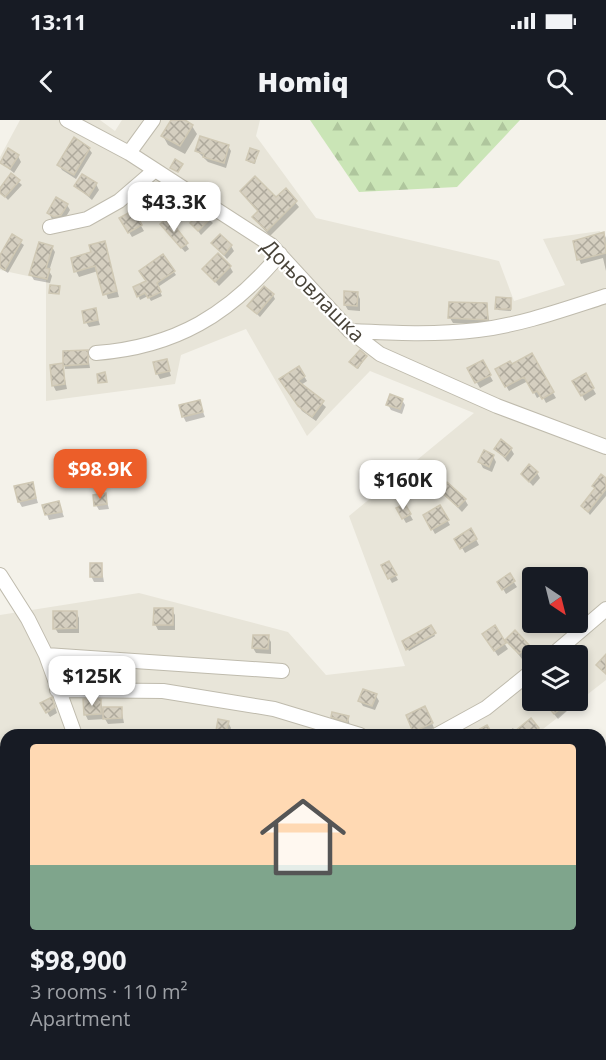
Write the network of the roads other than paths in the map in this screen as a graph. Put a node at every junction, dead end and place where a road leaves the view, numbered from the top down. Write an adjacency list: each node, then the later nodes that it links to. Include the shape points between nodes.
1 (67, 120): 3 (street, Доњовлашка)
2 (153, 120): 3 (street)
3 (129, 153): 4 (street, Доњовлашка)
4 (155, 170): 5 (street, via 119,201 95,215); 6 (street, Доњовлашка, via 271,244)
5 (50, 227)
6 (280, 254): 8 (street, Доњовлашка); 9 (street, via 243,295 172,339)
7 (606, 296): 8 (street, via 480,330 422,334)
8 (350, 331): 10 (street, Доњовлашка, via 380,354 497,406)
9 (96, 353)
10 (606, 447)
11 (0, 574): 14 (street)
12 (606, 609): 13 (street)
13 (564, 645)
14 (46, 655): 15 (street); 17 (street)
15 (282, 671)
16 (522, 679): 20 (street, via 486,708)
17 (57, 690): 18 (street); 19 (street, via 163,691 273,709)
18 (73, 729)
19 (340, 729)
20 (447, 729)

